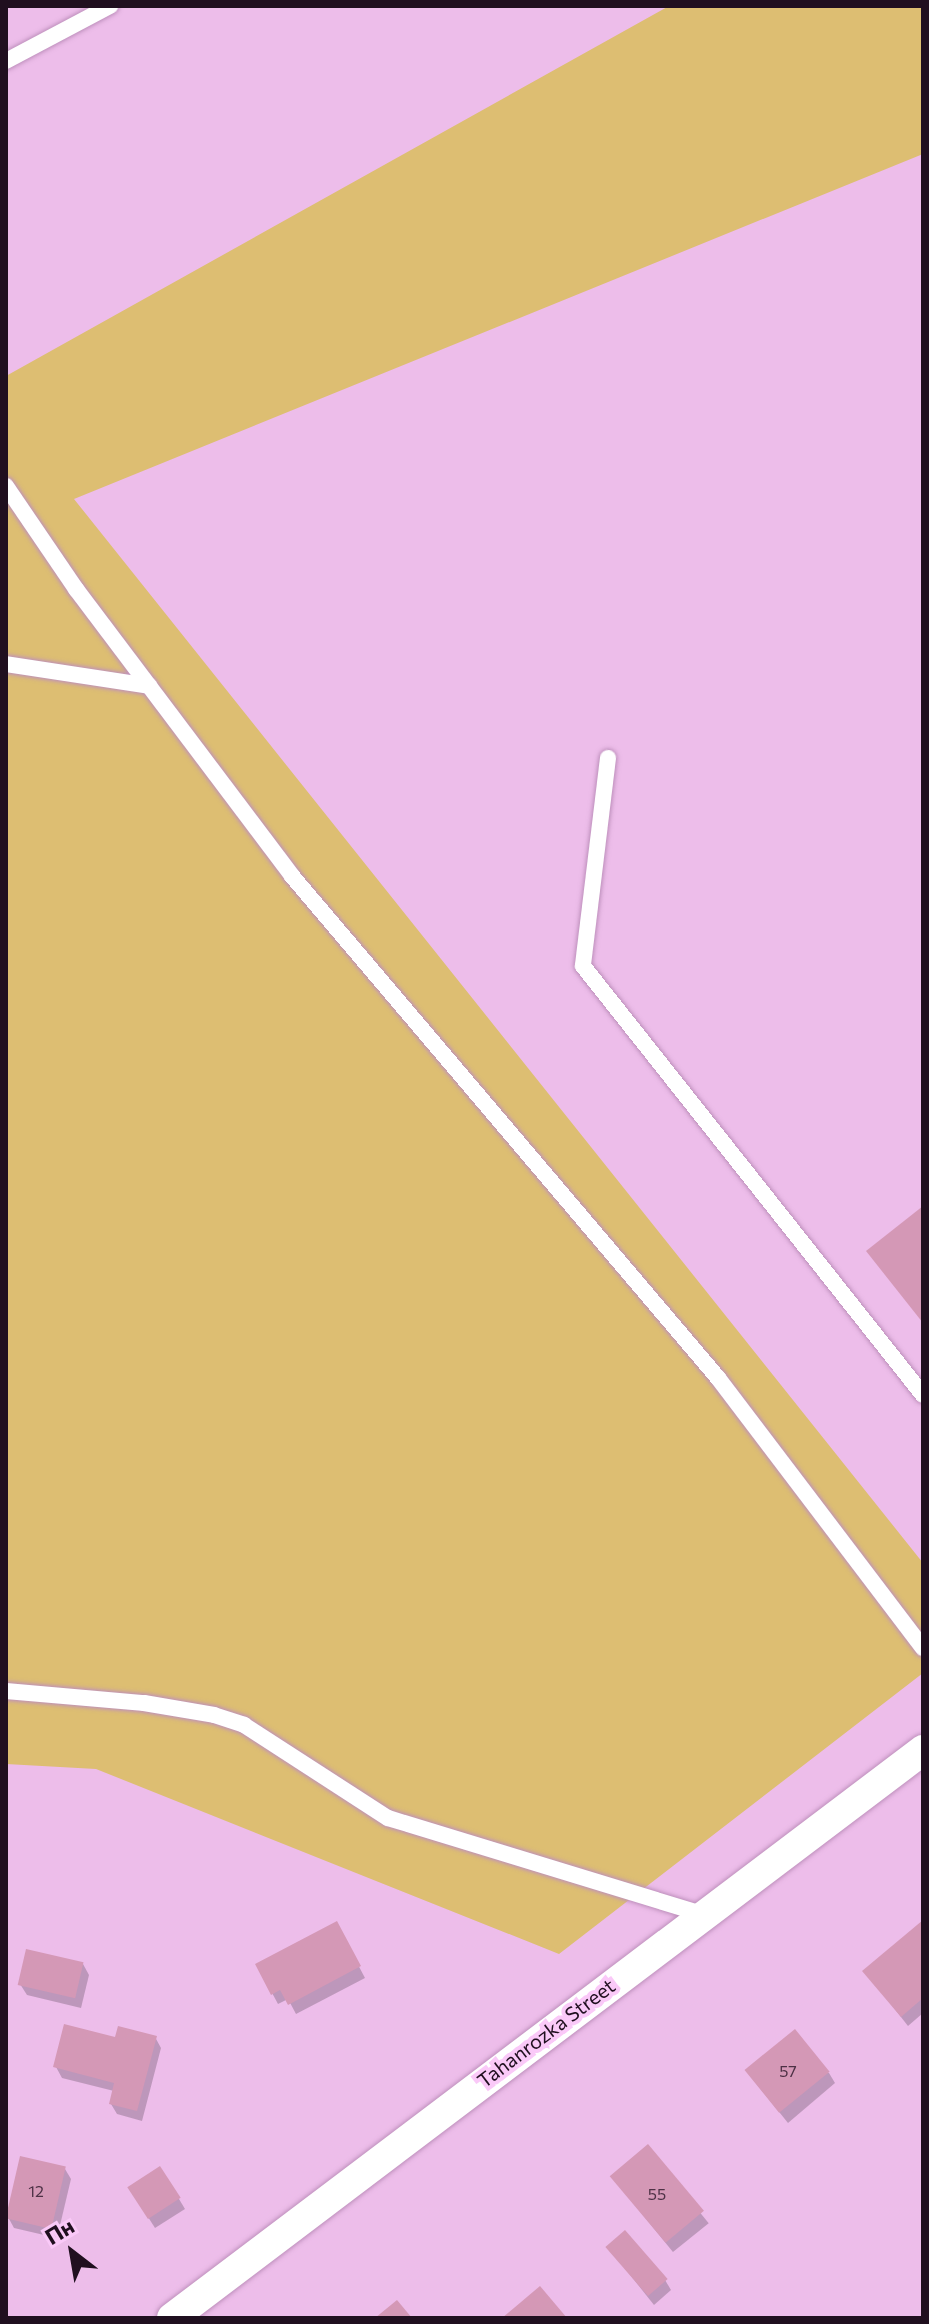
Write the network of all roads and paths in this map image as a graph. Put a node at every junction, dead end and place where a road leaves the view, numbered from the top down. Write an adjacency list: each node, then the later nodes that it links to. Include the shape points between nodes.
1 (110, 6): 2 (lane)
2 (6, 61)
3 (6, 486): 5 (lane)
4 (6, 664): 5 (lane)
5 (149, 686): 8 (lane, via 292,876 718,1378)
6 (608, 758): 7 (lane, via 583,966)
7 (923, 1395)
8 (923, 1648)
9 (6, 1691): 11 (lane, via 214,1715 244,1725 388,1818 417,1830)
10 (923, 1750): 11 (street, Tahanrozka Street)
11 (702, 1914): 12 (street, Tahanrozka Street)
12 (172, 2318)

